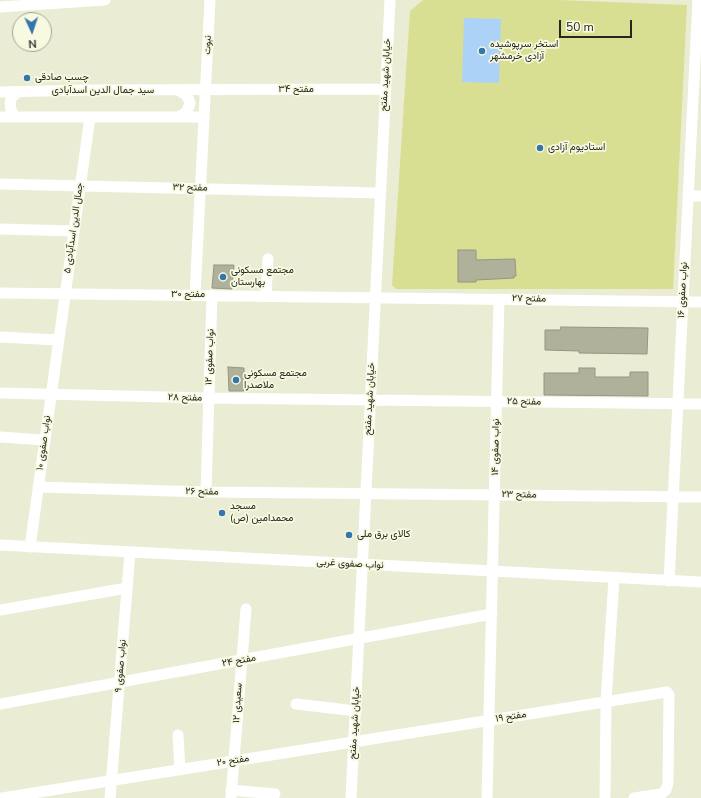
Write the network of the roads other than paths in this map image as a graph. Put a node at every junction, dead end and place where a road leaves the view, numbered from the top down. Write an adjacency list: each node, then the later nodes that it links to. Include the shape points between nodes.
1 (105, 0): 5 (street)
2 (210, 0): 8 (street, نبوت)
3 (390, 0): 6 (street, خیابان شهید مفتح)
4 (698, 0): 11 (street, نواب صفوی ۱۶)
5 (0, 7)
6 (385, 89): 8 (street, مفتح ۳۴); 20 (street, خیابان شهید مفتح)
7 (176, 90): 8 (street, سید جمال الدین اسدآبادی); 10 (street, سید جمال الدین اسدآبادی); 15 (street, via 187,96 190,104 184,114)
8 (206, 90): 16 (street, نبوت)
9 (0, 92): 10 (street, سید جمال الدین اسدآبادی)
10 (18, 92): 13 (street, via 10,103)
11 (697, 92): 21 (street, نواب صفوی ۱۶)
12 (0, 117): 13 (street)
13 (15, 117): 14 (street)
14 (90, 117): 15 (street); 18 (street, جمال الدین اسدآبادی ۵)
15 (177, 117): 16 (street)
16 (204, 117): 19 (street, نبوت)
17 (0, 184): 18 (street, مفتح ۳۲)
18 (79, 186): 19 (street, مفتح ۳۲); 24 (street, جمال الدین اسدآبادی ۵)
19 (200, 189): 20 (street, مفتح ۳۲); 28 (street, نبوت)
20 (380, 193): 31 (street, خیابان شهید مفتح)
21 (688, 196): 22 (street); 33 (street, نواب صفوی ۱۶)
22 (701, 196)
23 (0, 229): 24 (street)
24 (73, 231): 27 (street, جمال الدین اسدآبادی ۵)
25 (268, 259): 30 (street)
26 (0, 293): 27 (street, مفتح ۳۰)
27 (64, 294): 28 (street, مفتح ۳۰); 36 (street, جمال الدین اسدآبادی ۵)
28 (195, 295): 29 (street, مفتح ۳۰)
29 (212, 295): 30 (street, مفتح ۳۰); 39 (street, نواب صفوی ۱۲)
30 (266, 295): 31 (street, مفتح ۳۰)
31 (375, 297): 32 (street, مفتح ۲۷); 40 (street, خیابان شهید مفتح)
32 (499, 298): 33 (street, مفتح ۲۷); 41 (street, نواب صفوی ۱۴)
33 (683, 301): 34 (street, مفتح ۲۷); 42 (street, نواب صفوی ۱۶)
34 (701, 302)
35 (0, 337): 36 (street)
36 (58, 340): 38 (street, نواب صفوی ۱۰)
37 (0, 393): 38 (street, مفتح ۲۸)
38 (50, 394): 39 (street, مفتح ۲۸); 45 (street, نواب صفوی ۱۰)
39 (208, 398): 40 (street, مفتح ۲۸); 47 (street, نواب صفوی ۱۲)
40 (370, 400): 41 (street, مفتح ۲۵); 48 (street, خیابان شهید مفتح)
41 (497, 401): 42 (street, مفتح ۲۵); 49 (street, نواب صفوی ۱۴)
42 (678, 404): 43 (street, مفتح ۲۵); 50 (street, نواب صفوی ۱۶)
43 (701, 404)
44 (0, 437): 45 (street)
45 (44, 440): 46 (street, نواب صفوی ۱۰)
46 (38, 487): 47 (street, مفتح ۲۶); 53 (street, نواب صفوی ۱۰)
47 (206, 492): 48 (street, مفتح ۲۶)
48 (366, 494): 49 (street, مفتح ۲۳); 55 (street, خیابان شهید مفتح)
49 (495, 495): 50 (street, مفتح ۲۳); 56 (street, نواب صفوی ۱۴)
50 (673, 497): 51 (street, مفتح ۲۳); 58 (street, نواب صفوی ۱۶)
51 (701, 497)
52 (0, 545): 53 (street, نواب صفوی غربی)
53 (30, 547): 54 (street, نواب صفوی غربی)
54 (130, 552): 55 (street, نواب صفوی غربی); 60 (street, نواب صفوی ۹)
55 (362, 564): 56 (street, نواب صفوی غربی); 64 (street, خیابان شهید مفتح)
56 (493, 572): 57 (street, نواب صفوی غربی); 63 (street, نواب صفوی ۱۴)
57 (614, 578): 58 (street, نواب صفوی غربی); 67 (street)
58 (669, 581): 59 (street, نواب صفوی غربی)
59 (701, 582)
60 (127, 588): 62 (street); 66 (street, نواب صفوی ۹)
61 (246, 609): 65 (street, سعیدی ۱۲)
62 (0, 610)
63 (492, 614): 64 (street, مفتح ۲۴); 71 (street, نواب صفوی ۱۴)
64 (359, 639): 65 (street, مفتح ۲۴); 70 (street, خیابان شهید مفتح)
65 (242, 660): 66 (street, مفتح ۲۴); 74 (street, سعیدی ۱۲)
66 (119, 683): 68 (street, مفتح ۲۴); 76 (street, نواب صفوی ۹)
67 (606, 702): 71 (street, مفتح ۱۹); 83 (street); 84 (street, مفتح ۱۹, via 668,692 669,695 666,790 661,794)
68 (0, 704)
69 (296, 704): 70 (street)
70 (356, 711): 73 (street, خیابان شهید مفتح)
71 (490, 720): 73 (street, مفتح ۱۹); 82 (street, نواب صفوی ۱۴)
72 (178, 735): 75 (street)
73 (354, 742): 74 (street, مفتح ۲۰); 81 (street, خیابان شهید مفتح)
74 (234, 761): 75 (street, مفتح ۲۰); 77 (street, سعیدی ۱۲)
75 (180, 770): 76 (street, مفتح ۲۰)
76 (112, 780): 79 (street, مفتح ۲۰); 80 (street, نواب صفوی ۹)
77 (231, 794): 78 (street)
78 (275, 794)
79 (2, 798)
80 (110, 798)
81 (351, 798)
82 (487, 798)
83 (605, 798)
84 (634, 798)

